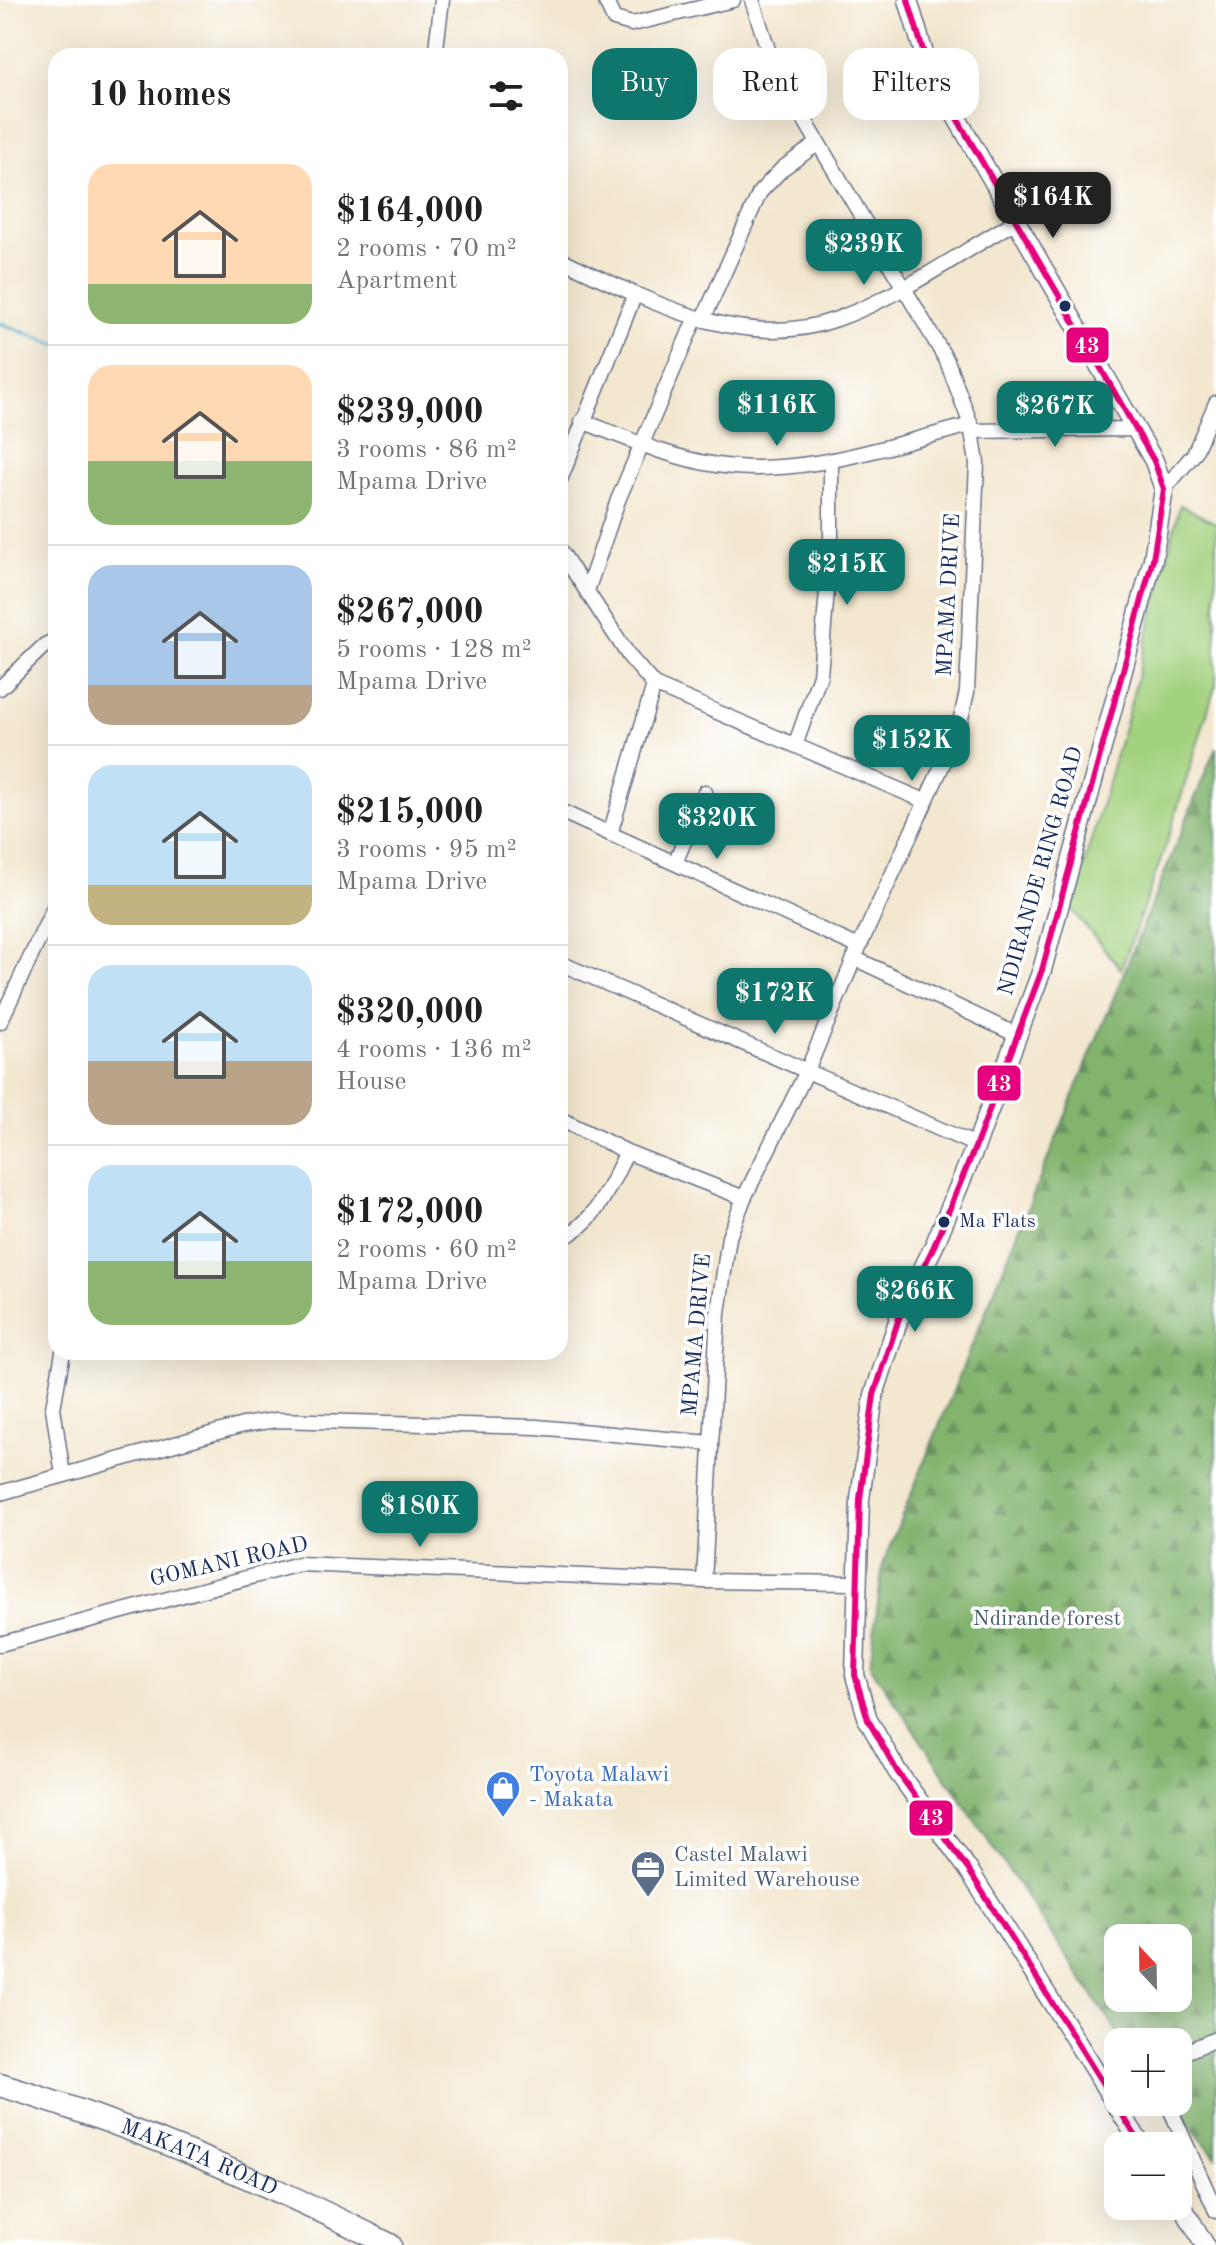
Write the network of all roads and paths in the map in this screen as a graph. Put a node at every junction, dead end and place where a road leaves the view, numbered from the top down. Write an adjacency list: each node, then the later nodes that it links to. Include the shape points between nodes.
1 (442, 0): 6 (street)
2 (605, 0): 3 (street, via 614,19 632,24)
3 (733, 0)
4 (752, 0): 7 (street, MPAMA DRIVE, via 774,68)
5 (908, 0): 8 (street, via 925,57)
6 (436, 48)
7 (817, 144): 10 (street, MPAMA DRIVE); 12 (street, via 775,174 760,192)
8 (1018, 220): 10 (street); 16 (street)
9 (568, 263): 11 (street)
10 (903, 286): 12 (street, via 835,320 806,327 750,329); 15 (street, MPAMA DRIVE, via 947,361)
11 (635, 294): 12 (street); 14 (street)
12 (700, 319): 17 (street)
13 (1216, 403): 20 (street, via 1194,454)
14 (582, 421): 17 (street); 18 (street)
15 (972, 428): 16 (street); 19 (street); 28 (street, MPAMA DRIVE, via 977,463 967,692 958,731)
16 (1137, 429): 20 (street)
17 (642, 444): 19 (street, via 720,466); 22 (street)
18 (568, 459)
19 (831, 460): 26 (street, via 824,648)
20 (1164, 489): 37 (street, NDIRANDE RING ROAD, via 1153,559 1125,668 1042,970)
21 (568, 562): 22 (street)
22 (587, 591): 24 (street)
23 (48, 644): 25 (street)
24 (654, 685): 26 (street); 30 (street)
25 (0, 688)
26 (796, 743): 28 (street)
27 (705, 792): 31 (street)
28 (925, 801): 33 (street, MPAMA DRIVE)
29 (568, 815): 30 (street)
30 (610, 834): 31 (street)
31 (675, 863): 33 (street)
32 (48, 917): 35 (street)
33 (856, 952): 37 (street); 38 (street, MPAMA DRIVE)
34 (568, 966): 38 (street)
35 (6, 993): 36 (street)
36 (0, 1022)
37 (1017, 1035): 40 (street, NDIRANDE RING ROAD)
38 (807, 1071): 40 (street); 42 (street, MPAMA DRIVE)
39 (568, 1123): 41 (street)
40 (976, 1145): 49 (street, NDIRANDE RING ROAD, via 900,1315 874,1395 863,1467)
41 (627, 1152): 42 (street); 43 (street, via 594,1215)
42 (744, 1198): 45 (street, MPAMA DRIVE, via 722,1271)
43 (568, 1235)
44 (62, 1360): 46 (street, via 53,1408)
45 (710, 1443): 46 (street, via 537,1427 276,1420); 48 (street, MPAMA DRIVE)
46 (63, 1475): 47 (street)
47 (0, 1493)
48 (704, 1581): 49 (street, GOMANI ROAD); 50 (street, GOMANI ROAD, via 299,1564)
49 (856, 1583): 55 (street, NDIRANDE RING ROAD, via 855,1675 868,1720)
50 (0, 1644)
51 (1216, 2039): 52 (street)
52 (1192, 2049)
53 (0, 2085): 59 (main road, MAKATA ROAD, via 152,2137 298,2198)
54 (1173, 2116): 57 (street)
55 (1123, 2117): 56 (street, NDIRANDE RING ROAD)
56 (1133, 2132)
57 (1216, 2211)
58 (1190, 2220): 60 (street)
59 (390, 2245)
60 (1205, 2245)

